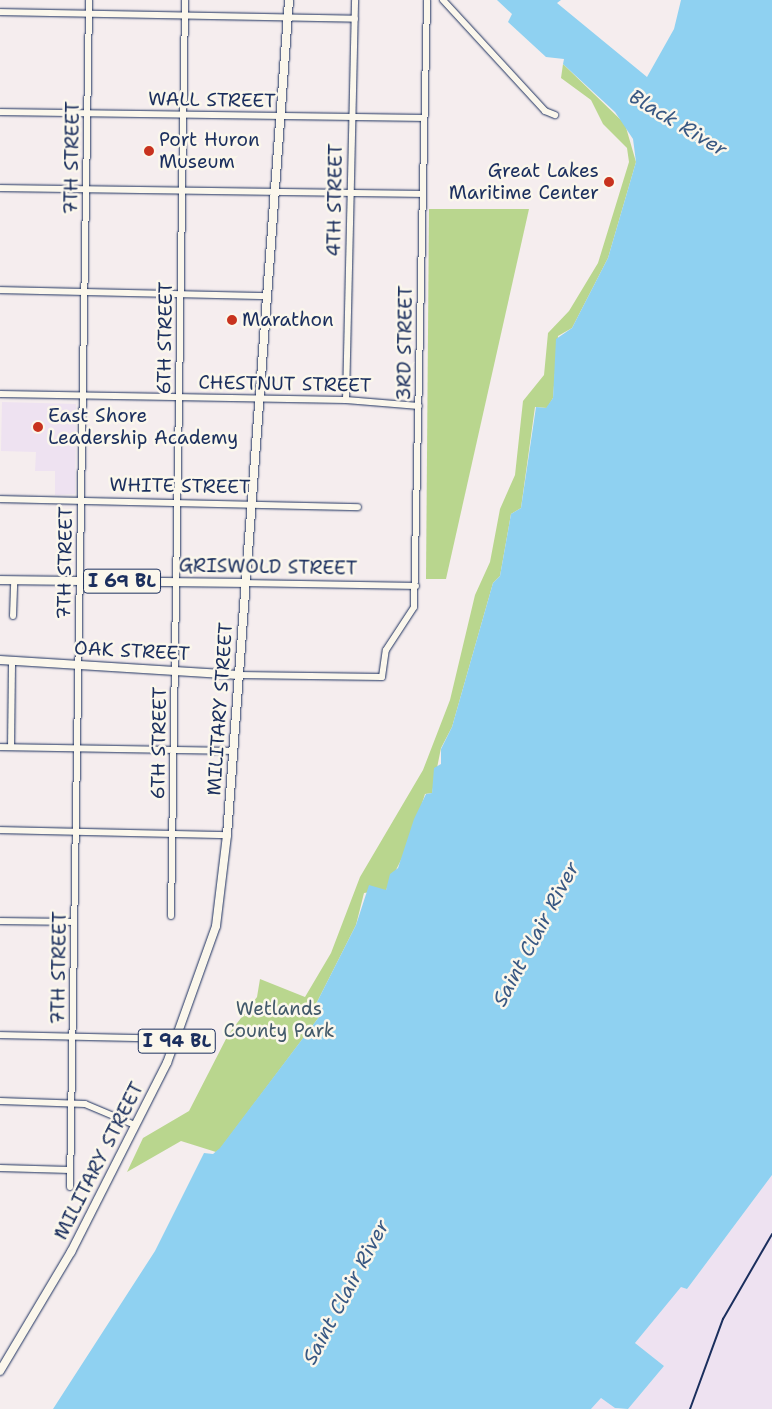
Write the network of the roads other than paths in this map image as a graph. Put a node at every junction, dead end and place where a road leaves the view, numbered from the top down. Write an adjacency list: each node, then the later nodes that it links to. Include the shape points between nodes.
1 (89, 0): 8 (street, 7TH STREET)
2 (185, 0): 9 (street, 6TH STREET)
3 (289, 0): 10 (main road, MILITARY STREET)
4 (355, 0): 11 (street, 4TH STREET)
5 (427, 0): 18 (street, 3RD STREET)
6 (443, 0): 15 (street, via 545,111)
7 (0, 12): 8 (street)
8 (89, 14): 9 (street); 13 (street, 7TH STREET)
9 (185, 14): 10 (street); 14 (street, 6TH STREET)
10 (288, 17): 11 (street); 16 (main road, MILITARY STREET)
11 (355, 19): 17 (street, 4TH STREET)
12 (0, 112): 13 (street, WALL STREET)
13 (88, 113): 14 (street, WALL STREET); 20 (street, 7TH STREET)
14 (183, 114): 16 (street, WALL STREET); 21 (street, 6TH STREET)
15 (555, 115)
16 (281, 116): 17 (street, WALL STREET); 23 (main road, MILITARY STREET)
17 (351, 116): 18 (street, WALL STREET); 22 (street, 4TH STREET)
18 (424, 118): 24 (street, 3RD STREET)
19 (0, 188): 20 (street)
20 (86, 189): 21 (street); 26 (street, 7TH STREET)
21 (182, 190): 23 (street); 27 (street, 6TH STREET)
22 (350, 192): 23 (street); 24 (street); 33 (street, 4TH STREET)
23 (276, 193): 28 (main road, MILITARY STREET)
24 (423, 194): 34 (street, 3RD STREET)
25 (0, 290): 26 (street)
26 (84, 291): 27 (street); 30 (street, 7TH STREET)
27 (180, 292): 28 (street); 31 (street, 6TH STREET)
28 (268, 296): 32 (main road, MILITARY STREET)
29 (0, 394): 30 (street, CHESTNUT STREET)
30 (83, 396): 31 (street, CHESTNUT STREET); 36 (street, 7TH STREET)
31 (180, 397): 32 (street, CHESTNUT STREET); 37 (street, 6TH STREET)
32 (259, 398): 33 (street, CHESTNUT STREET); 38 (main road, MILITARY STREET)
33 (346, 400): 34 (street, CHESTNUT STREET)
34 (419, 406): 45 (street, 3RD STREET)
35 (0, 499): 36 (street, WHITE STREET)
36 (81, 500): 37 (street, WHITE STREET); 42 (street, 7TH STREET)
37 (178, 501): 38 (street, WHITE STREET); 43 (street, 6TH STREET)
38 (252, 503): 39 (street, WHITE STREET); 44 (main road, MILITARY STREET)
39 (358, 507)
40 (0, 580): 41 (main road, GRISWOLD STREET / I 69 BL)
41 (14, 580): 42 (main road, GRISWOLD STREET / I 69 BL); 46 (street)
42 (80, 580): 43 (main road, GRISWOLD STREET / I 69 BL); 49 (street, 7TH STREET)
43 (176, 582): 44 (main road, GRISWOLD STREET / I 69 BL); 50 (street, 6TH STREET)
44 (245, 583): 45 (street, GRISWOLD STREET); 51 (main road, MILITARY STREET)
45 (416, 586): 52 (street, 3RD STREET, via 414,607 386,650)
46 (13, 616)
47 (0, 660): 48 (main road, OAK STREET)
48 (12, 661): 49 (main road, OAK STREET); 54 (street)
49 (78, 664): 50 (main road, OAK STREET); 55 (street, 7TH STREET)
50 (175, 670): 51 (main road, OAK STREET); 56 (street, 6TH STREET)
51 (239, 675): 52 (street, OAK STREET); 57 (main road, MILITARY STREET / I 94 BL)
52 (382, 677)
53 (0, 747): 54 (street)
54 (11, 747): 55 (street)
55 (77, 748): 56 (street); 59 (street, 7TH STREET)
56 (174, 749): 57 (street); 60 (street, 6TH STREET)
57 (233, 750): 61 (main road, MILITARY STREET / I 94 BL)
58 (0, 830): 59 (street)
59 (76, 832): 60 (street); 64 (street, 7TH STREET)
60 (172, 833): 61 (street); 62 (street, 6TH STREET)
61 (227, 835): 67 (main road, MILITARY STREET / I 94 BL, via 216,926)
62 (171, 916)
63 (0, 921): 64 (street)
64 (74, 922): 66 (street, 7TH STREET)
65 (0, 1034): 66 (street)
66 (73, 1035): 67 (street); 69 (street, 7TH STREET)
67 (178, 1039): 70 (main road, MILITARY STREET / I 94 BL)
68 (0, 1101): 69 (street)
69 (72, 1103): 70 (street, via 93,1106); 72 (street, 7TH STREET)
70 (135, 1125): 74 (main road, MILITARY STREET / I 94 BL, via 67,1260)
71 (0, 1168): 72 (street)
72 (70, 1170): 73 (street, 7TH STREET)
73 (70, 1188)
74 (0, 1371)

